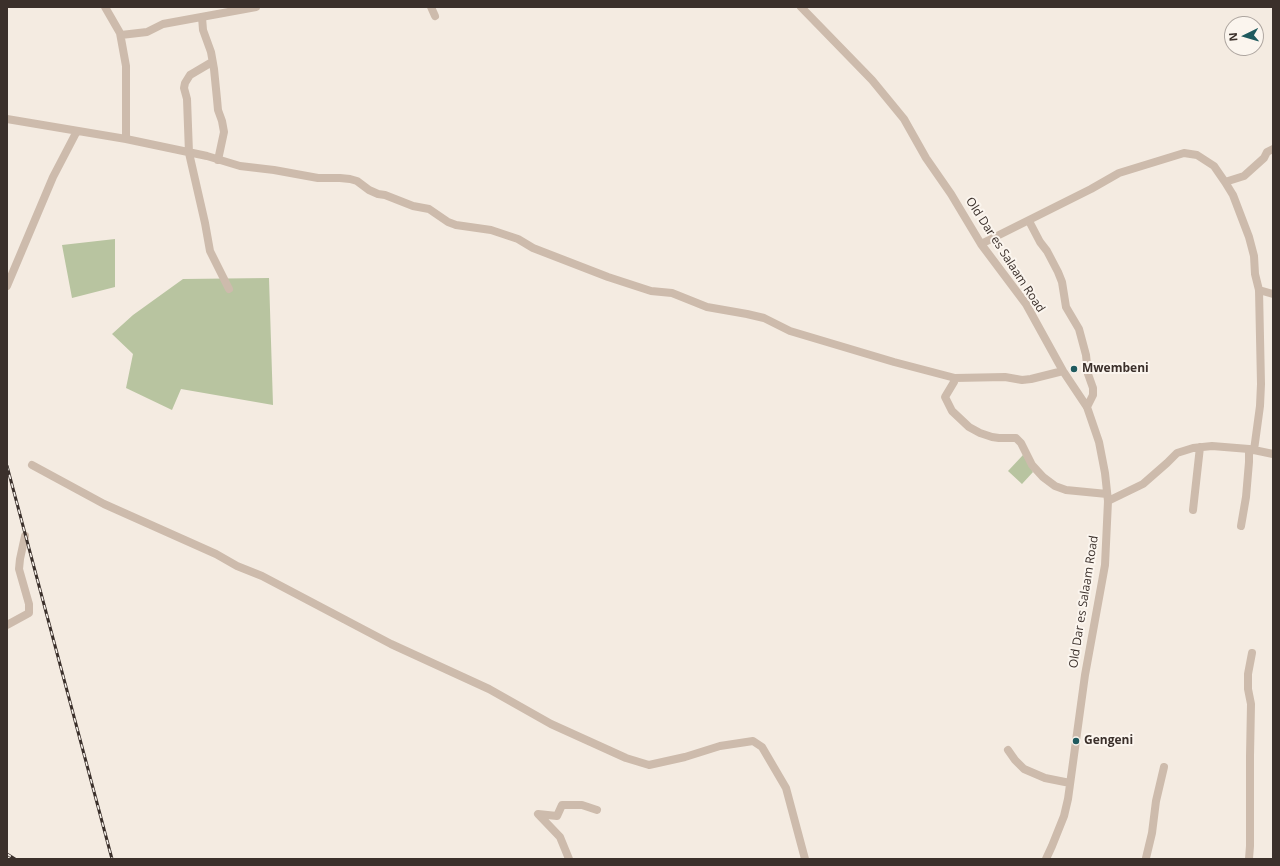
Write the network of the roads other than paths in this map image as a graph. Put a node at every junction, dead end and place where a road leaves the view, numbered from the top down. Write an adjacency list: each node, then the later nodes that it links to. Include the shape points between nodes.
1 (104, 7): 8 (street)
2 (256, 7): 5 (street)
3 (431, 7): 6 (street)
4 (801, 7): 18 (street, Old Dar es Salaam Road, via 872,80 904,120)
5 (221, 10): 7 (street)
6 (435, 16)
7 (202, 17): 8 (street, via 163,24 147,32); 9 (street)
8 (121, 35): 12 (street, via 126,66)
9 (212, 62): 14 (street, via 190,75 185,83 188,99); 15 (street, via 216,99 224,132)
10 (7, 119): 11 (street)
11 (77, 131): 12 (street); 19 (street, via 53,177)
12 (126, 139): 14 (street)
13 (1273, 149): 16 (street, via 1244,176)
14 (189, 153): 15 (street); 20 (street, via 210,251)
15 (218, 160): 24 (street, via 240,166 318,178 357,181 378,194 429,209 448,222 491,230 514,238 608,278 651,291 672,293 707,307 764,318 790,331)
16 (1225, 182): 17 (street, via 1214,166 1197,154 1184,153 1119,173); 21 (street, via 1233,195 1249,236)
17 (1029, 221): 18 (street); 25 (street, via 1058,272 1066,306 1079,329 1093,388 1093,395)
18 (981, 244): 23 (street, Old Dar es Salaam Road, via 1026,304)
19 (7, 286)
20 (229, 289)
21 (1259, 290): 22 (street); 27 (street, via 1260,406)
22 (1273, 294)
23 (1063, 371): 24 (street, via 1022,380); 25 (street, Old Dar es Salaam Road)
24 (955, 378): 30 (street, via 945,397 952,411 969,427 992,437 1016,438 1032,465 1055,486)
25 (1087, 407): 30 (street, Old Dar es Salaam Road, via 1102,454)
26 (1200, 447): 27 (street); 30 (street, via 1177,453 1143,484); 31 (street)
27 (1251, 450): 28 (street); 32 (street)
28 (1273, 454)
29 (32, 466): 41 (street, via 104,504 262,576 391,644 489,689 551,724 626,758 649,764 685,757 720,746 753,741 762,746 786,788)
30 (1108, 497): 38 (street, Old Dar es Salaam Road, via 1104,565)
31 (1193, 510)
32 (1241, 526)
33 (26, 536): 34 (street, via 19,569 29,613)
34 (7, 625)
35 (1252, 654): 44 (street, via 1248,674 1251,704)
36 (1008, 750): 38 (street, via 1024,769 1045,778)
37 (1164, 767): 43 (street)
38 (1070, 783): 42 (street, Old Dar es Salaam Road, via 1064,816)
39 (596, 810): 40 (street, via 582,805 562,804 557,816 538,814 560,837)
40 (569, 859)
41 (805, 859)
42 (1046, 859)
43 (1146, 859)
44 (1249, 859)

